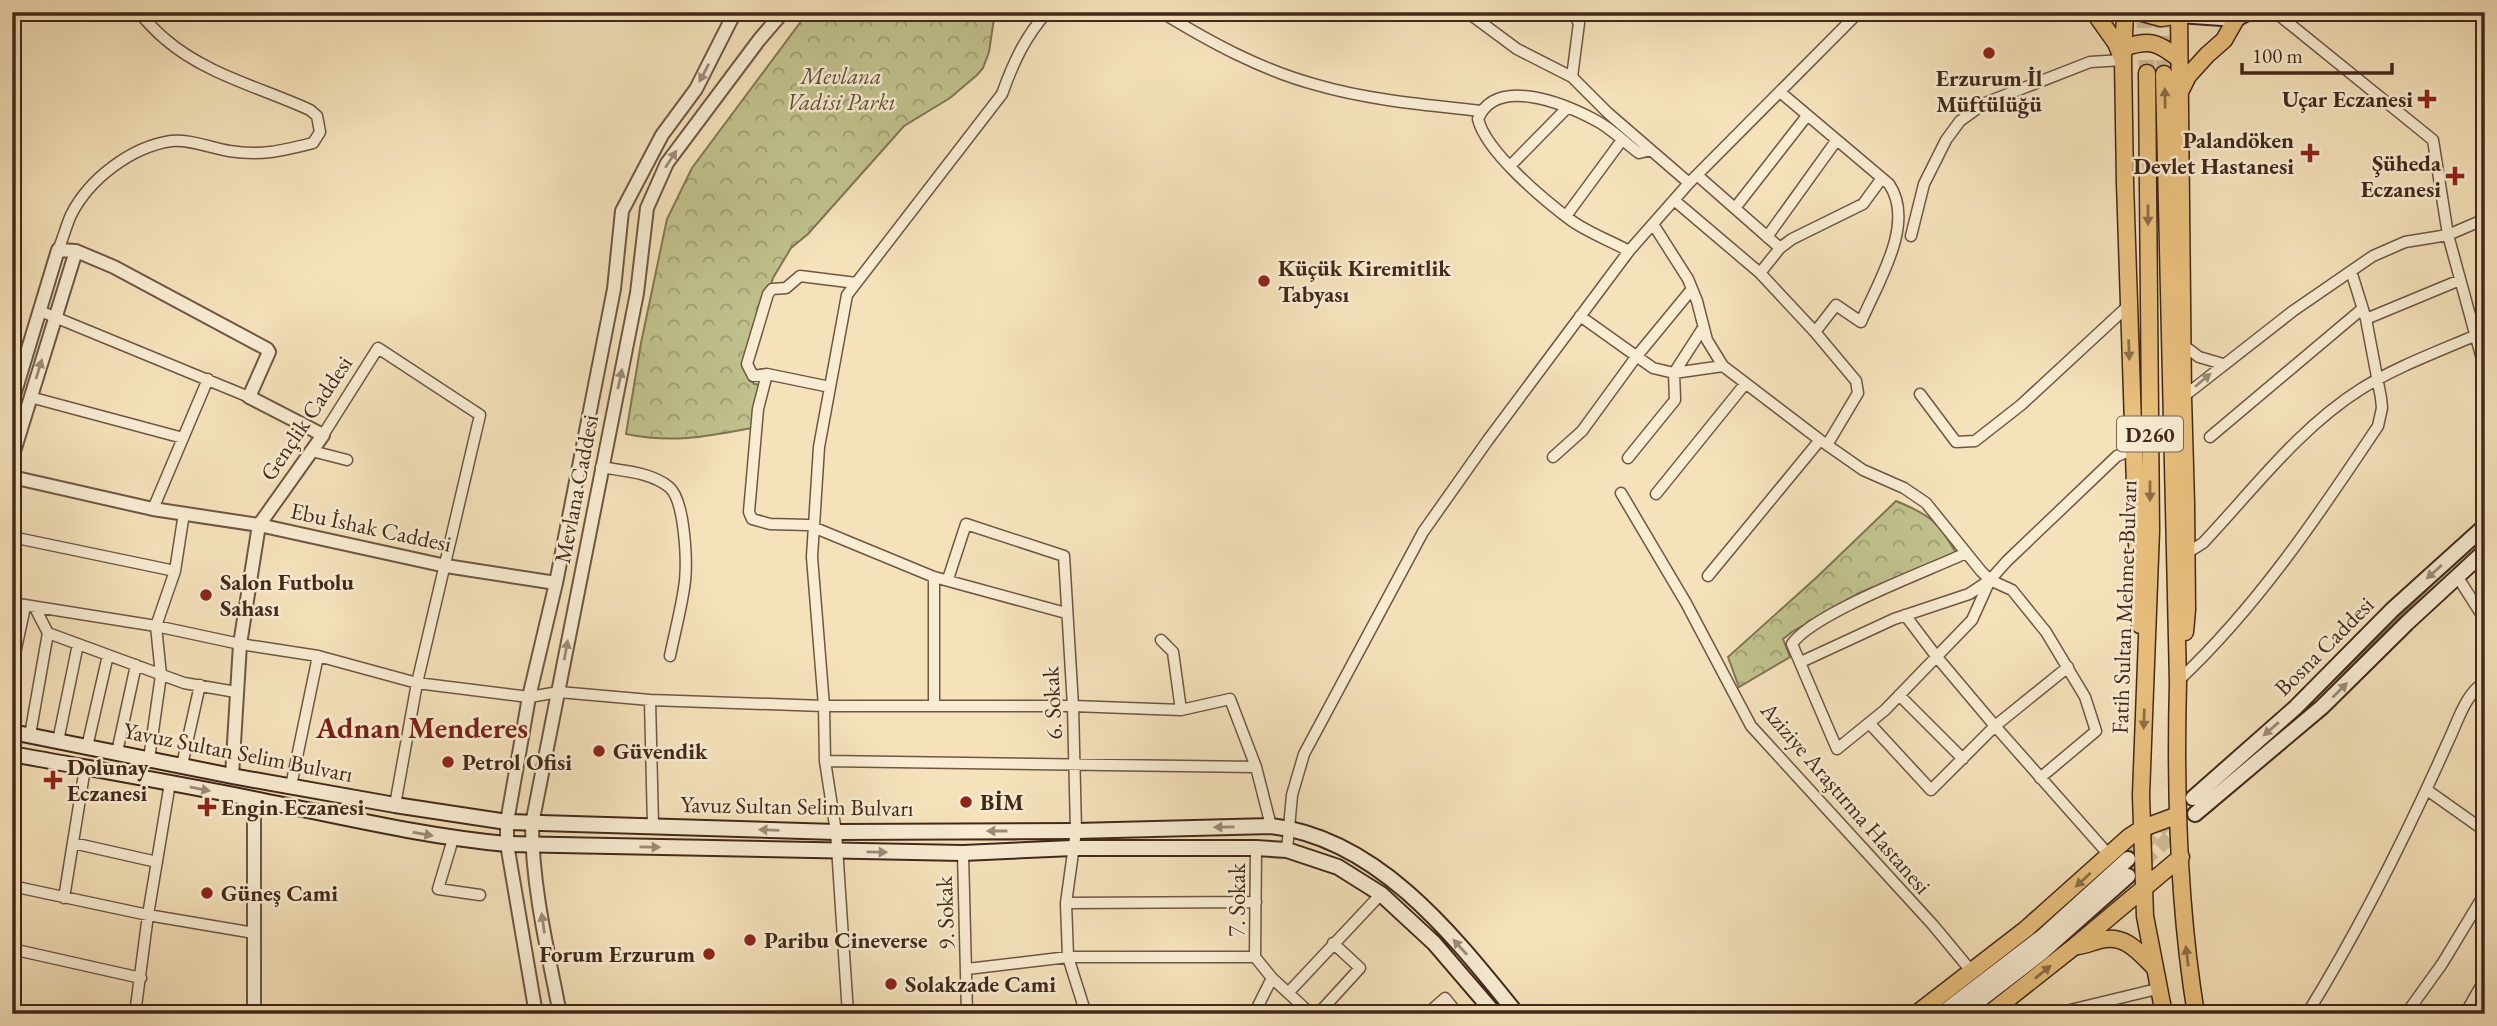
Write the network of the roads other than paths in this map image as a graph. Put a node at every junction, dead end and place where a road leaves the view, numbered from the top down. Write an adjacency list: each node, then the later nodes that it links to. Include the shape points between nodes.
1 (138, 12): 41 (street, via 165,40 194,59 310,110 317,116 320,132 313,143 264,155 172,141 146,148 121,161 87,190 71,215)
2 (735, 12): 48 (street, Mevlana Caddesi, one-way to 48, via 696,89 662,135 622,211)
3 (783, 12): 50 (street, Mevlana Caddesi, one-way to 3, via 647,208 667,163)
4 (1047, 12): 47 (street, via 1013,61 1002,94)
5 (1161, 12): 23 (street, via 1250,62 1317,86)
6 (1467, 12): 19 (street, via 1517,50)
7 (1572, 12): 19 (street, via 1579,23)
8 (1859, 12): 20 (street)
9 (2094, 12): 15 (highway)
10 (2125, 12): 15 (highway)
11 (2139, 12): 13 (highway, via 2161,18)
12 (2275, 12): 37 (street, via 2433,140)
13 (2179, 13): 14 (main road); 16 (highway)
14 (2243, 15): 21 (highway, via 2188,76)
15 (2123, 54): 16 (highway, via 2141,42 2160,44); 38 (street, via 2090,62 1985,103 1960,121 1924,184); 51 (highway)
16 (2178, 58): 21 (highway)
17 (2147, 73): 117 (highway, Fatih Sultan Mehmet Bulvarı / D260, one-way to 117, via 2151,531)
18 (2164, 74): 127 (highway, Fatih Sultan Mehmet Bulvarı / D260, one-way to 18)
19 (1572, 77): 27 (street)
20 (1780, 92): 24 (street); 29 (street)
21 (2178, 94): 60 (highway)
22 (1567, 108): 23 (street, via 1532,96 1515,96 1494,100); 25 (street, via 1596,120); 28 (street)
23 (1481, 111): 28 (street, via 1480,127)
24 (1806, 117): 26 (street); 33 (street)
25 (1622, 140): 27 (street, via 1639,153); 34 (street)
26 (1836, 141): 30 (street); 39 (street)
27 (1651, 150): 31 (street)
28 (1510, 166): 34 (street)
29 (1697, 175): 31 (street); 33 (street)
30 (1882, 178): 40 (street, via 1863,204); 58 (street, via 1897,195 1900,216 1897,236 1861,321 1836,305)
31 (1689, 183): 32 (street)
32 (1674, 200): 36 (street); 45 (street)
33 (1735, 208): 39 (street)
34 (1566, 216): 43 (street)
35 (2485, 219): 37 (street)
36 (1653, 223): 43 (street); 49 (street)
37 (2448, 235): 44 (street, via 2388,248); 46 (street)
38 (1911, 236)
39 (1767, 237): 40 (street)
40 (1780, 248): 45 (street)
41 (58, 250): 42 (street); 53 (street)
42 (76, 251): 54 (street); 73 (street, via 267,349)
43 (1629, 251): 55 (street)
44 (2351, 271): 52 (street); 62 (street)
45 (1760, 273): 58 (street)
46 (2460, 280): 56 (street); 59 (street)
47 (856, 283): 66 (street, via 800,276 786,288 772,289 747,364 753,376); 70 (street, via 848,295)
48 (614, 289): 50 (street); 106 (street, Mevlana Caddesi)
49 (1692, 289): 57 (street); 61 (street)
50 (637, 293): 86 (street, Mevlana Caddesi, one-way to 50)
51 (2128, 306): 71 (street, via 1975,441 1956,442); 80 (highway, one-way to 80)
52 (2362, 309): 56 (street); 77 (street)
53 (40, 311): 54 (street); 75 (street)
54 (54, 316): 67 (street); 72 (street, one-way to 54)
55 (1580, 316): 61 (street); 168 (street, via 1423,532 1304,754)
56 (2366, 319): 68 (street)
57 (1703, 328): 63 (street); 65 (street)
58 (1815, 332): 79 (street, via 1856,381 1858,393)
59 (2474, 336): 64 (street); 68 (street)
60 (2183, 345): 62 (street, via 2199,357); 74 (highway)
61 (1636, 357): 65 (street, via 1653,368); 82 (street, via 1582,432)
62 (2223, 364): 74 (street, one-way to 62)
63 (1723, 366): 65 (street); 69 (street)
64 (2485, 370)
65 (1674, 373): 84 (street, via 1675,400)
66 (767, 374): 70 (street); 94 (street, via 758,409 749,512 752,519 770,524 796,523)
67 (208, 379): 73 (street); 78 (street)
68 (2376, 380): 98 (street, via 2313,426 2203,543); 127 (street, via 2382,408 2371,437 2249,607)
69 (1745, 384): 79 (street); 89 (street)
70 (830, 387): 94 (street, via 819,447)
71 (1920, 394)
72 (30, 397): 78 (street); 83 (street)
73 (249, 397): 76 (street)
74 (2183, 397): 98 (highway)
75 (12, 402)
76 (323, 435): 81 (street, Gençlik Caddesi); 99 (street, Gençlik Caddesi, via 378,348 480,415)
77 (2210, 437)
78 (183, 438): 90 (street)
79 (1823, 443): 97 (street, via 1926,503); 101 (street)
80 (2132, 450): 105 (street, via 2117,456); 117 (highway, via 2137,613)
81 (312, 451): 85 (street); 92 (street, Gençlik Caddesi)
82 (1553, 457)
83 (12, 458)
84 (1628, 458)
85 (347, 460)
86 (601, 467): 120 (street, via 660,482 671,488 679,501 685,579); 132 (street, Mevlana Caddesi, one-way to 86)
87 (12, 477): 90 (street, Ebu İshak Caddesi)
88 (1621, 493): 204 (street, Aziziye Araştırma Hastanesi, via 1751,726)
89 (1656, 494)
90 (153, 509): 91 (street, Ebu İshak Caddesi)
91 (184, 513): 92 (street, Ebu İshak Caddesi); 100 (street)
92 (259, 524): 99 (street, Ebu İshak Caddesi); 116 (street, Gençlik Caddesi)
93 (2485, 526): 160 (main road, Bosna Caddesi, one-way to 160, via 2392,610 2295,708)
94 (814, 529): 103 (street); 136 (street, via 812,557)
95 (12, 537): 100 (street)
96 (2485, 551): 102 (main road)
97 (1966, 553): 105 (street); 122 (street, via 1858,601 1798,634 1792,644)
98 (2187, 553): 127 (highway, via 2187,610)
99 (446, 566): 106 (street, Ebu İshak Caddesi); 129 (street, Gençlik Caddesi)
100 (175, 571): 112 (street)
101 (1708, 576)
102 (2457, 576): 111 (street); 163 (main road, one-way to 102, via 2322,708)
103 (933, 577): 104 (street); 137 (street)
104 (948, 579): 109 (street); 109 (street, 6. Sokak, via 966,524 1064,556)
105 (1990, 580): 110 (street, via 1969,594); 121 (street, via 1972,620); 125 (street, via 2019,597)
106 (556, 583): 134 (street, Mevlana Caddesi)
107 (12, 603): 108 (street)
108 (30, 607): 112 (street); 113 (street); 124 (street)
109 (1066, 613): 138 (street, 6. Sokak)
110 (1905, 615): 121 (street); 122 (street)
111 (2485, 620)
112 (156, 626): 116 (street); 126 (street)
113 (48, 633): 115 (street); 143 (street)
114 (1161, 640): 139 (street, via 1173,652)
115 (78, 644): 118 (street); 144 (street)
116 (240, 644): 119 (street); 131 (street, Gençlik Caddesi)
117 (2146, 645): 169 (highway, Fatih Sultan Mehmet Bulvarı / D260, one-way to 169)
118 (108, 655): 123 (street); 145 (street)
119 (318, 656): 129 (street); 158 (street)
120 (670, 656)
121 (1936, 656): 133 (street); 141 (street)
122 (1801, 662): 140 (street, via 1837,749)
123 (136, 665): 126 (street); 146 (street)
124 (12, 667)
125 (2068, 667): 141 (street); 156 (street, via 2085,697 2096,731)
126 (161, 674): 130 (street); 149 (street)
127 (2178, 679): 163 (highway, Fatih Sultan Mehmet Bulvarı / D260, via 2176,778)
128 (2485, 682): 159 (street, via 2475,687)
129 (417, 683): 134 (street); 162 (street, Gençlik Caddesi)
130 (200, 685): 131 (street); 151 (street)
131 (236, 692): 155 (street, Gençlik Caddesi)
132 (559, 692): 134 (street); 135 (street); 165 (street, Mevlana Caddesi)
133 (1899, 695): 140 (street); 148 (street)
134 (529, 697): 164 (street, Mevlana Caddesi)
135 (650, 700): 136 (street); 166 (street)
136 (824, 706): 137 (street); 150 (street)
137 (934, 706): 138 (street)
138 (1073, 706): 139 (street); 152 (street, 6. Sokak)
139 (1181, 710): 153 (street, via 1230,699)
140 (1870, 724): 148 (street, via 1931,789)
141 (1995, 726): 148 (street); 156 (street)
142 (12, 732): 143 (main road, Yavuz Sultan Selim Bulvarı)
143 (30, 735): 144 (main road, Yavuz Sultan Selim Bulvarı)
144 (58, 741): 145 (main road, Yavuz Sultan Selim Bulvarı)
145 (88, 747): 146 (main road, Yavuz Sultan Selim Bulvarı)
146 (117, 752): 149 (main road, Yavuz Sultan Selim Bulvarı)
147 (12, 754): 154 (main road, Yavuz Sultan Selim Bulvarı)
148 (1964, 758)
149 (149, 759): 151 (main road, Yavuz Sultan Selim Bulvarı)
150 (825, 761): 152 (street); 172 (street)
151 (181, 765): 155 (main road, Yavuz Sultan Selim Bulvarı)
152 (1074, 766): 153 (street); 170 (street, 6. Sokak)
153 (1256, 766): 167 (street)
154 (85, 768): 157 (main road, Yavuz Sultan Selim Bulvarı); 174 (street)
155 (232, 776): 158 (main road, Yavuz Sultan Selim Bulvarı)
156 (2040, 778): 182 (street)
157 (170, 783): 161 (main road, Yavuz Sultan Selim Bulvarı, one-way to 161); 185 (street)
158 (291, 786): 162 (main road, Yavuz Sultan Selim Bulvarı)
159 (2427, 790): 171 (street); 236 (street)
160 (2193, 798)
161 (254, 799): 173 (main road, Yavuz Sultan Selim Bulvarı, one-way to 173); 196 (street)
162 (396, 805): 164 (main road, Yavuz Sultan Selim Bulvarı)
163 (2186, 814): 169 (highway); 183 (highway, Fatih Sultan Mehmet Bulvarı / D260)
164 (507, 822): 165 (main road, Yavuz Sultan Selim Bulvarı); 175 (street, Mevlana Caddesi)
165 (532, 824): 166 (main road, Yavuz Sultan Selim Bulvarı); 176 (street, Mevlana Caddesi)
166 (653, 826): 172 (main road, Yavuz Sultan Selim Bulvarı, one-way to 166)
167 (1271, 826): 168 (main road, Yavuz Sultan Selim Bulvarı); 170 (main road, Yavuz Sultan Selim Bulvarı, one-way to 170)
168 (1288, 828): 179 (street); 210 (main road, Yavuz Sultan Selim Bulvarı, one-way to 168, via 1442,928 1382,873 1327,841)
169 (2143, 828): 182 (highway); 188 (highway, Fatih Sultan Mehmet Bulvarı / D260)
170 (1076, 831): 172 (main road, Yavuz Sultan Selim Bulvarı, one-way to 172); 177 (street, 6. Sokak)
171 (2485, 831)
172 (835, 832): 180 (street)
173 (453, 839): 175 (main road, Yavuz Sultan Selim Bulvarı); 191 (street, via 438,889)
174 (73, 843): 185 (street); 192 (street)
175 (507, 844): 176 (main road, Yavuz Sultan Selim Bulvarı); 216 (street, Mevlana Caddesi)
176 (532, 844): 180 (main road, Yavuz Sultan Selim Bulvarı, one-way to 180); 217 (street, Mevlana Caddesi, one-way to 176)
177 (1073, 848): 178 (main road, Yavuz Sultan Selim Bulvarı); 181 (main road, Yavuz Sultan Selim Bulvarı); 194 (street, 6. Sokak)
178 (1256, 848): 179 (main road, Yavuz Sultan Selim Bulvarı); 193 (street, 7. Sokak)
179 (1287, 850): 190 (main road, Yavuz Sultan Selim Bulvarı, via 1338,867)
180 (837, 851): 181 (main road, Yavuz Sultan Selim Bulvarı, one-way to 181); 218 (street)
181 (962, 853): 203 (street, 9. Sokak)
182 (2109, 855): 204 (highway, one-way to 204)
183 (2181, 857): 188 (highway); 235 (highway, Fatih Sultan Mehmet Bulvarı / D260, one-way to 183, via 2185,938)
184 (2129, 859): 230 (main road, via 2043,936)
185 (157, 862): 195 (street)
186 (2128, 876): 231 (main road, via 2040,954)
187 (12, 886): 192 (street)
188 (2144, 888): 198 (highway); 202 (highway, Fatih Sultan Mehmet Bulvarı / D260)
189 (2485, 893): 237 (street)
190 (1381, 894): 197 (street); 226 (main road, Yavuz Sultan Selim Bulvarı, via 1434,943)
191 (480, 895)
192 (64, 898): 195 (street)
193 (1256, 902): 194 (street); 201 (street, 7. Sokak)
194 (1066, 903): 200 (street, 6. Sokak)
195 (148, 915): 196 (street); 205 (street)
196 (254, 933): 215 (street)
197 (1333, 943): 209 (street); 223 (street, via 1360,968)
198 (2075, 946): 202 (highway, via 2119,939); 232 (highway, one-way to 198)
199 (12, 949): 205 (street)
200 (1068, 957): 201 (street); 203 (street); 220 (street, 6. Sokak)
201 (1255, 957): 206 (street, 7. Sokak)
202 (2152, 965): 208 (highway, Fatih Sultan Mehmet Bulvarı / D260)
203 (967, 969): 219 (street, 9. Sokak)
204 (1972, 972): 229 (highway)
205 (141, 978): 214 (street)
206 (1272, 978): 209 (street, 7. Sokak); 221 (street)
207 (2485, 979): 212 (street)
208 (2157, 989): 233 (street, via 2070,1010); 234 (highway, Fatih Sultan Mehmet Bulvarı / D260)
209 (1288, 993): 222 (street, 7. Sokak)
210 (1504, 999): 227 (main road, Yavuz Sultan Selim Bulvarı); 228 (main road)
211 (12, 1011): 213 (street)
212 (2468, 1013)
213 (25, 1014)
214 (135, 1014)
215 (254, 1014)
216 (536, 1014)
217 (560, 1014)
218 (848, 1014)
219 (967, 1014)
220 (1086, 1014)
221 (1254, 1014)
222 (1311, 1014)
223 (1318, 1014)
224 (1427, 1014): 225 (street, via 1445,998)
225 (1458, 1014)
226 (1495, 1014)
227 (1517, 1014)
228 (1529, 1014)
229 (1916, 1014)
230 (1941, 1014)
231 (1962, 1014)
232 (1989, 1014)
233 (2070, 1014)
234 (2164, 1014)
235 (2196, 1014)
236 (2307, 1014)
237 (2406, 1014)

